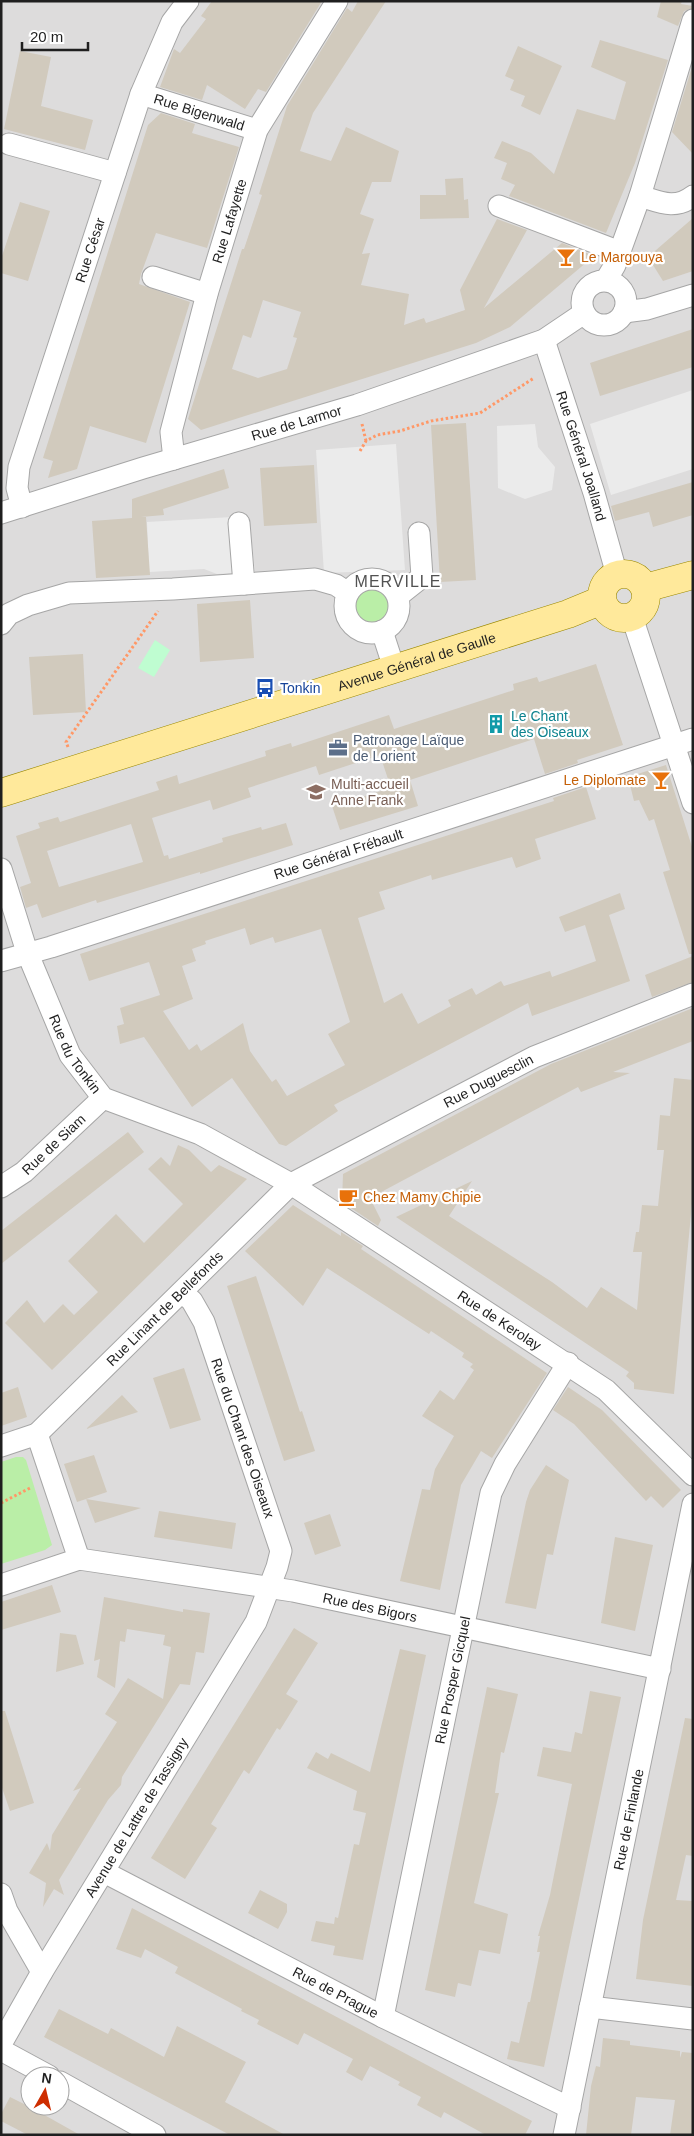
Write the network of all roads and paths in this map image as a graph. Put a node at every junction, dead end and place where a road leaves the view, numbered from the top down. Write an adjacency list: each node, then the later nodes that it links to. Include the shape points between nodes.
1 (188, 1): 4 (street, Rue César, via 172,22)
2 (337, 1): 5 (street, Rue Lafayette)
3 (693, 20): 8 (street)
4 (141, 94): 5 (street, Rue Bigenwald); 7 (street, Rue César)
5 (257, 130): 14 (street, Rue Lafayette)
6 (9, 144): 7 (street)
7 (115, 173): 24 (street, Rue César, via 19,467 17,488)
8 (640, 196): 9 (street, via 673,206); 11 (street)
9 (693, 196)
10 (499, 206): 11 (street)
11 (620, 252): 13 (street)
12 (153, 277): 14 (street)
13 (606, 280): 16 (street, via 619,286 623,292 626,298); 17 (street, via 593,283 583,293)
14 (207, 294): 23 (street, Rue Lafayette, via 171,432)
15 (693, 295): 16 (street, via 647,309)
16 (624, 312): 17 (street, via 608,325 594,323)
17 (584, 313): 18 (street, Rue de Larmor)
18 (544, 340): 19 (street, Rue Général Joalland); 23 (street, Rue de Larmor, via 357,405)
19 (551, 363): 21 (path, via 531,382 480,413 431,421); 28 (street, Rue Général Joalland)
20 (362, 422): 21 (path)
21 (366, 440): 22 (path)
22 (360, 451)
23 (174, 459): 24 (street, Rue de Larmor)
24 (22, 507): 25 (street, Rue de Larmor)
25 (1, 513)
26 (239, 523): 30 (street)
27 (419, 532): 34 (street, via 422,578)
28 (617, 574): 31 (main road, via 630,574); 35 (main road, via 603,587)
29 (693, 575): 31 (main road)
30 (244, 584): 32 (street); 33 (street, via 314,579 336,585)
31 (645, 588): 36 (main road, via 646,602)
32 (173, 589): 37 (street, via 70,593 28,605 9,614); 41 (path, via 66,742)
33 (348, 593): 34 (street, via 354,585 371,578 387,583); 38 (street, via 345,601 349,620 363,631)
34 (398, 596): 38 (street, via 395,621)
35 (602, 600): 36 (main road, via 613,615); 39 (main road, Avenue Général de Gaulle, via 568,614)
36 (632, 617): 40 (street)
37 (1, 624)
38 (382, 631): 39 (street)
39 (394, 668): 41 (main road, Avenue Général de Gaulle)
40 (683, 741): 43 (street); 45 (street, Rue Général Frébault)
41 (74, 770): 42 (main road, Avenue Général de Gaulle)
42 (1, 793)
43 (693, 803)
44 (1, 869): 45 (street, Rue du Tonkin)
45 (27, 952): 46 (street, Rue Général Frébault); 48 (street, Rue du Tonkin, via 70,1055)
46 (1, 961)
47 (693, 994): 49 (street, Rue Duguesclin, via 534,1057)
48 (103, 1098): 49 (street, Rue du Tonkin, via 200,1134); 50 (street, Rue de Siam, via 24,1172)
49 (291, 1184): 51 (street, Rue Linant de Bellefonds); 52 (street, Rue de Kerolay)
50 (1, 1188)
51 (182, 1292): 53 (street, Rue Linant de Bellefonds); 61 (street, Rue du Chant des Oiseaux, via 192,1301 204,1322 281,1551)
52 (568, 1363): 55 (street, Rue de Kerolay, via 606,1390); 62 (street, Rue Prosper Gicquel, via 504,1464 491,1492)
53 (37, 1434): 54 (street); 59 (street)
54 (1, 1446)
55 (693, 1475)
56 (35, 1486): 57 (path)
57 (1, 1503)
58 (693, 1504): 63 (street, Rue de Finlande)
59 (79, 1559): 60 (street); 61 (street, Rue des Bigors)
60 (1, 1585)
61 (267, 1589): 62 (street, Rue des Bigors, via 293,1591); 64 (street, Avenue de Lattre de Tassigny, via 256,1622)
62 (463, 1628): 63 (street, Rue des Bigors); 68 (street, Rue Prosper Gicquel)
63 (660, 1669): 67 (street, Rue de Finlande)
64 (104, 1872): 66 (street, Avenue de Lattre de Tassigny); 68 (street, Rue de Prague)
65 (3, 1906): 66 (street)
66 (42, 1972): 70 (street, Avenue de Lattre de Tassigny)
67 (590, 2007): 69 (street); 74 (street, Rue de Finlande)
68 (383, 2017): 74 (street, Rue de Prague)
69 (693, 2019)
70 (1, 2044)
71 (1, 2050): 72 (street)
72 (31, 2066)
73 (70, 2088): 75 (street)
74 (570, 2108): 76 (street, Rue de Finlande)
75 (155, 2135)
76 (564, 2135)

